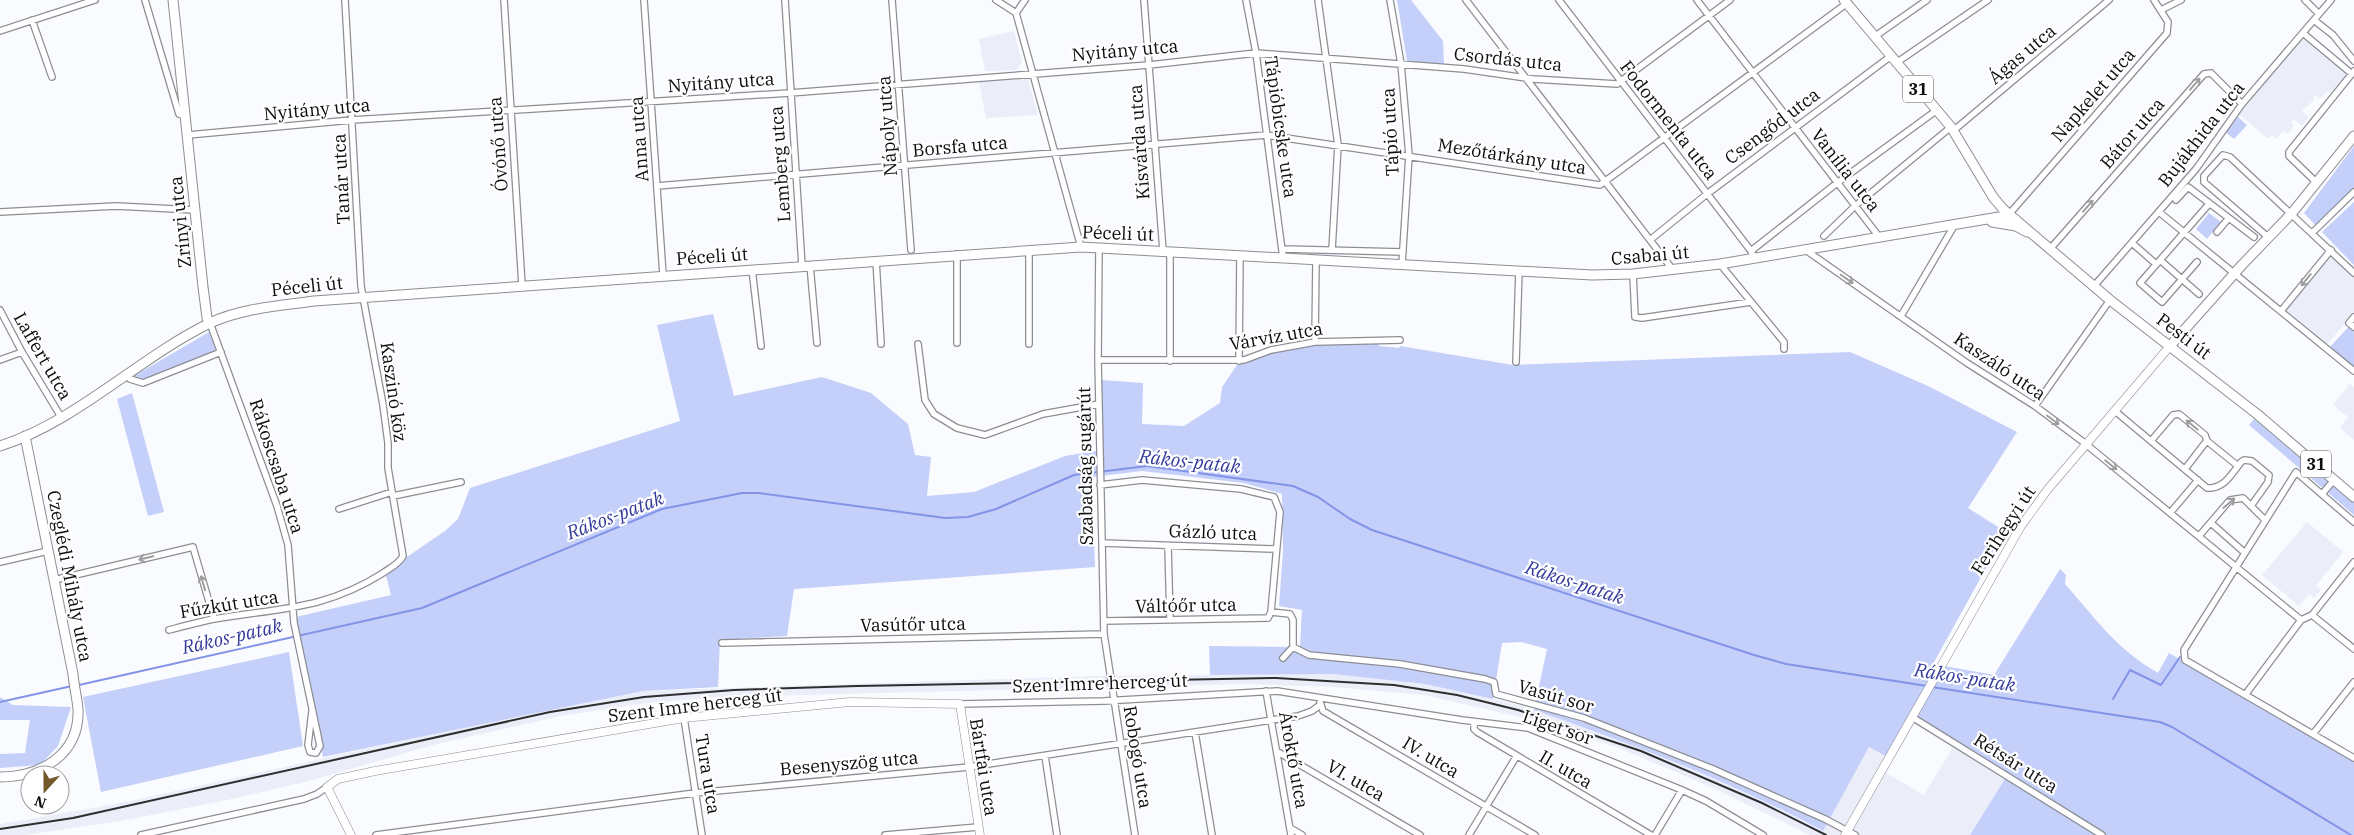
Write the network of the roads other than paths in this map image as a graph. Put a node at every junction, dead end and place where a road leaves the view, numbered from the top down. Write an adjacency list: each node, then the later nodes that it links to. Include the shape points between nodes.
1 (95, 0): 31 (street)
2 (145, 0): 54 (street, Zrínyi utca, via 179,114)
3 (173, 0): 54 (main road, Zrínyi utca)
4 (345, 0): 55 (street, Tanár utca)
5 (504, 0): 52 (street, Óvónő utca)
6 (644, 0): 50 (street, Anna utca)
7 (785, 0): 49 (street, Lemberg utca)
8 (892, 0): 47 (street, Nápoly utca)
9 (996, 0): 28 (street)
10 (1025, 0): 28 (street)
11 (1144, 0): 40 (street, Kisvárda utca)
12 (1246, 0): 36 (street, Tápióbicske utca)
13 (1318, 0): 37 (street)
14 (1390, 0): 41 (street, Tápió utca)
15 (1466, 0): 45 (street)
16 (1559, 0): 48 (street, Fodormenta utca)
17 (1697, 0): 30 (street, Vanília utca)
18 (1730, 0): 30 (street)
19 (1988, 0): 38 (street, Csengőd utca)
20 (2109, 0): 57 (street, Ágas utca)
21 (2154, 0): 27 (street)
22 (2181, 0): 27 (street)
23 (2305, 0): 29 (street)
24 (2331, 0): 29 (street, Bujákhida utca)
25 (1923, 1): 35 (street)
26 (1845, 2): 35 (main road, Pesti út / 31); 43 (street, Mezőtárkány utca)
27 (2161, 10): 81 (street, Napkelet utca, via 2168,22 2167,33)
28 (1016, 13): 42 (street)
29 (2319, 14): 32 (street, Bujákhida utca)
30 (1709, 16): 43 (street, Vanília utca); 48 (street)
31 (32, 20): 33 (street); 46 (street)
32 (2314, 20): 34 (street, Bujákhida utca); 39 (street)
33 (0, 31)
34 (2303, 33): 44 (street); 51 (street, Bujákhida utca)
35 (1874, 37): 38 (main road, Pesti út / 31)
36 (1256, 53): 37 (street, Csordás utca); 40 (street, Nyitány utca); 59 (street, Tápióbicske utca)
37 (1327, 58): 41 (street, Csordás utca); 63 (street)
38 (1893, 59): 53 (main road, Pesti út / 31); 56 (street, Csengőd utca)
39 (2354, 61)
40 (1149, 64): 42 (street, Nyitány utca); 62 (street, Kisvárda utca)
41 (1401, 64): 45 (street, Csordás utca); 65 (street, Tápió utca)
42 (1032, 72): 47 (street, Nyitány utca); 64 (street)
43 (1752, 72): 56 (street, Vanília utca); 61 (street, Mezőtárkány utca)
44 (2353, 73): 70 (street, via 2289,152 2289,156)
45 (1524, 76): 48 (street, Csordás utca); 69 (street)
46 (52, 77)
47 (899, 83): 49 (street, Nyitány utca); 66 (street, Nápoly utca)
48 (1620, 83): 61 (street, Fodormenta utca)
49 (790, 92): 50 (street, Nyitány utca); 67 (street, Lemberg utca)
50 (651, 101): 52 (street, Nyitány utca); 71 (street, Anna utca)
51 (2242, 104): 79 (street, Bujákhida utca, via 2196,169); 95 (street, Bátor utca, one-way to 51, via 2204,74 2211,74)
52 (510, 110): 55 (street, Nyitány utca); 124 (street, Óvónő utca)
53 (1937, 110): 57 (main road, Pesti út / 31); 68 (street)
54 (186, 116): 58 (main road, Zrínyi utca)
55 (352, 120): 58 (street, Nyitány utca); 127 (street, Tanár utca)
56 (1794, 127): 68 (street, Vanília utca); 73 (street, Csengőd utca)
57 (1952, 129): 76 (street, Ágas utca); 81 (main road, Pesti út / 31)
58 (188, 135): 77 (main road, Zrínyi utca)
59 (1266, 136): 62 (street, Borsfa utca); 63 (street, Mezőtárkány utca); 105 (street, Tápióbicske utca)
60 (2354, 136): 70 (main road, Ferihegyi út)
61 (1664, 139): 69 (street, Mezőtárkány utca); 73 (street, Fodormenta utca)
62 (1155, 145): 64 (street, Borsfa utca); 102 (street, Kisvárda utca)
63 (1338, 145): 65 (street, Mezőtárkány utca); 100 (street)
64 (1055, 153): 66 (street, Borsfa utca); 96 (street)
65 (1409, 155): 69 (street, Mezőtárkány utca, via 1600,185); 104 (street, Tápió utca)
66 (905, 166): 67 (street, Borsfa utca); 98 (street, Nápoly utca)
67 (796, 176): 71 (street, Borsfa utca); 115 (street, Lemberg utca)
68 (1837, 182): 76 (street, Vanília utca); 108 (street)
69 (1605, 183): 93 (street)
70 (2317, 183): 80 (main road, Ferihegyi út)
71 (657, 186): 122 (street, Anna utca)
72 (2354, 192): 87 (street)
73 (1707, 194): 93 (street, Csengőd utca); 108 (street, Fodormenta utca)
74 (2176, 200): 75 (street, via 2188,186)
75 (2209, 204): 82 (street); 85 (street)
76 (1855, 206): 88 (street, Ágas utca); 92 (street, Vanília utca)
77 (195, 210): 78 (street, via 116,206); 134 (main road, Zrínyi utca)
78 (0, 212)
79 (2159, 212): 85 (street); 94 (street, Bujákhida utca)
80 (2292, 213): 87 (street); 91 (main road, Ferihegyi út); 91 (street, via 2230,157 2221,156 2204,176 2204,182)
81 (2007, 214): 83 (main road, Csabai út); 89 (main road, Pesti út / 31)
82 (2228, 219): 86 (street); 90 (street)
83 (1982, 220): 84 (main road, Csabai út); 89 (main road, Csabai út, via 2016,226)
84 (1954, 226): 92 (main road, Csabai út); 132 (street)
85 (2184, 232): 111 (street); 121 (street)
86 (2217, 232)
87 (2313, 232): 101 (street)
88 (1824, 236)
89 (2034, 236): 95 (main road, Pesti út / 31)
90 (2254, 237)
91 (2268, 237): 121 (main road, Ferihegyi út)
92 (1880, 238): 103 (main road, Csabai út)
93 (1650, 240): 118 (street)
94 (2132, 243): 111 (street); 125 (street, Bujákhida utca)
95 (2053, 246): 125 (main road, Pesti út / 31)
96 (1081, 247): 97 (main road, Péceli út); 99 (main road, Péceli út)
97 (1099, 247): 102 (main road, Péceli út); 149 (street, Szabadság sugárút)
98 (911, 250)
99 (1029, 250): 106 (main road, Péceli út); 142 (street)
100 (1332, 250): 104 (street); 105 (street)
101 (2331, 250): 119 (street); 131 (street, one-way to 131)
102 (1166, 251): 107 (main road, Péceli út); 150 (street, Kisvárda utca)
103 (1807, 251): 108 (main road, Csabai út); 132 (street, Kaszáló utca, one-way to 132)
104 (1403, 252): 113 (street, Tápió utca)
105 (1283, 253): 107 (main road, Péceli út); 109 (main road, Péceli út)
106 (957, 254): 110 (main road, Péceli út); 138 (street)
107 (1240, 255): 151 (street)
108 (1752, 255): 114 (main road, Csabai út)
109 (1316, 259): 113 (main road, Csabai út); 137 (street)
110 (876, 260): 115 (main road, Péceli út); 140 (street)
111 (2158, 262): 123 (street); 123 (street, via 2140,283 2162,302)
112 (2197, 262): 123 (street)
113 (1402, 264): 117 (main road, Csabai út)
114 (1720, 264): 118 (main road, Csabai út); 129 (street)
115 (806, 265): 116 (main road, Péceli út); 139 (street, Lemberg utca)
116 (752, 269): 122 (main road, Péceli út); 143 (street)
117 (1519, 270): 120 (main road, Csabai út); 152 (street)
118 (1673, 270): 120 (main road, Csabai út)
119 (2354, 273)
120 (1633, 274): 129 (street, via 1635,316 1642,318)
121 (2234, 274): 131 (street); 144 (main road, Ferihegyi út)
122 (663, 275): 124 (main road, Péceli út)
123 (2182, 279): 126 (street)
124 (522, 285): 127 (main road, Péceli út)
125 (2094, 286): 128 (main road, Pesti út / 31)
126 (2199, 294)
127 (362, 297): 134 (main road, Péceli út, via 265,308); 170 (street, Kaszinó köz, via 383,405)
128 (2110, 300): 144 (main road, Pesti út / 31); 156 (street)
129 (1751, 302): 145 (street, via 1784,342)
130 (0, 310): 146 (street, Laffert utca)
131 (2281, 311): 153 (street)
132 (1901, 316): 156 (street, Kaszáló utca)
133 (2354, 317): 135 (street, via 2349,323)
134 (210, 323): 147 (street, Rákoscsaba utca); 154 (main road, Péceli út)
135 (2354, 327)
136 (1400, 340): 137 (street, Várvíz utca)
137 (1315, 342): 151 (street, Várvíz utca, via 1271,350)
138 (957, 343)
139 (817, 344)
140 (881, 344)
141 (918, 344): 155 (street, via 925,400 934,414 957,428 985,435 1043,414)
142 (1028, 344)
143 (761, 346)
144 (2170, 346): 157 (street, Ferihegyi út); 167 (main road, Pesti út / 31, via 2242,401)
145 (1784, 349)
146 (22, 352): 148 (street); 158 (street, Laffert utca)
147 (221, 352): 154 (street, via 143,382); 189 (street, Rákoscsaba utca, via 288,545)
148 (0, 360)
149 (1098, 360): 150 (street, Várvíz utca); 155 (street, Szabadság sugárút)
150 (1170, 361): 151 (street, Várvíz utca)
151 (1239, 361)
152 (1516, 362)
153 (2354, 371)
154 (126, 375): 158 (main road, Péceli út)
155 (1099, 404): 169 (street, Szabadság sugárút)
156 (2035, 406): 162 (street, Kaszáló utca, one-way to 162)
157 (2115, 412): 160 (street); 162 (street, Ferihegyi út)
158 (60, 417): 159 (main road, Péceli út)
159 (26, 436): 163 (main road, Péceli út); 182 (main road, Czeglédi Mihály utca)
160 (2151, 441): 164 (street, one-way to 160, via 2179,414 2173,414); 165 (street)
161 (2205, 443): 165 (street)
162 (2086, 445): 175 (street, Kaszáló utca, one-way to 175); 211 (street, Ferihegyi út, via 2021,526)
163 (0, 446)
164 (2238, 466): 166 (street, via 2216,488 2207,488); 173 (street, via 2244,460 2252,461 2269,475 2268,482)
165 (2185, 469): 166 (street)
166 (2198, 480): 175 (street)
167 (2334, 480): 171 (street); 172 (main road, Pesti út / 31)
168 (462, 482): 170 (street)
169 (1100, 483): 180 (street, Szabadság sugárút); 183 (street, Gázló utca, via 1142,480 1241,489 1274,497 1280,512)
170 (392, 494): 174 (street); 189 (street, Kaszinó köz, via 404,550 401,560 355,589)
171 (2322, 494): 176 (street, via 2296,472); 177 (street)
172 (2354, 496)
173 (2251, 506): 176 (street); 178 (street, one-way to 173, via 2230,500 2243,498)
174 (339, 508)
175 (2170, 513): 179 (street, Kaszáló utca)
176 (2265, 520): 184 (street)
177 (2354, 522)
178 (2211, 523): 179 (street); 184 (street)
179 (2199, 536): 187 (street, Kaszáló utca)
180 (1102, 542): 181 (street, Gázló utca); 195 (street, Szabadság sugárút)
181 (1168, 546): 183 (street, Gázló utca); 193 (street)
182 (48, 550): 185 (street); 188 (main road, Czeglédi Mihály utca)
183 (1275, 550): 190 (street)
184 (2245, 553): 187 (street)
185 (0, 562)
186 (2354, 562): 191 (street)
187 (2236, 567): 194 (street, Kaszáló utca); 205 (street, via 2184,650 2184,655 2185,660)
188 (54, 580): 192 (street, one-way to 188, via 193,547); 223 (main road, Czeglédi Mihály utca, via 76,693 77,723 64,753 49,766 26,775)
189 (293, 609): 192 (street, Fűzkút utca); 210 (street, Rákoscsaba utca)
190 (1271, 612): 193 (street, Váltóőr utca, via 1268,618); 199 (street, via 1290,614)
191 (2312, 615): 194 (street); 200 (street)
192 (214, 619): 196 (street, Fűzkút utca)
193 (1170, 620): 195 (street, Váltóőr utca)
194 (2302, 620): 205 (street)
195 (1104, 621): 197 (street, Szabadság sugárút)
196 (169, 630)
197 (1104, 634): 198 (street, Vasútőr utca); 203 (street, Szabadság sugárút)
198 (722, 643)
199 (1293, 648): 201 (street); 231 (street, Vasút sor, via 1309,655 1400,664 1494,682 1496,694 1584,718 1713,769 1825,819)
200 (2354, 649)
201 (1283, 658)
202 (2354, 682): 216 (street)
203 (1111, 684): 207 (street, Robogó utca)
204 (1266, 691): 206 (street, Liget sor); 207 (street, Szent Imre herceg út); 213 (street, Ároktő utca)
205 (2245, 695): 216 (street)
206 (1321, 698): 209 (street); 214 (street, Liget sor)
207 (1114, 700): 208 (street, Szent Imre herceg út); 217 (street, Robogó utca)
208 (960, 704): 212 (street, Szent Imre herceg út, via 850,702); 222 (street, Bártfai utca)
209 (1320, 705): 213 (street, Besenyszög utca, via 1298,716); 227 (street, IV. utca, via 1323,711)
210 (312, 711): 210 (street, Rákoscsaba utca, via 308,745 310,752 316,753 320,746)
211 (1912, 717): 231 (street, Ferihegyi út); 247 (street, Rétsár utca)
212 (684, 718): 224 (street, Szent Imre herceg út, via 375,770 338,779); 226 (street, Tura utca)
213 (1272, 720): 215 (street, Besenyszög utca); 218 (street, Ároktő utca)
214 (1474, 722): 220 (street, II. utca, via 1474,729); 225 (street, Liget sor, via 1528,728)
215 (1195, 732): 217 (street, Besenyszög utca); 239 (street)
216 (2313, 734): 221 (street)
217 (1121, 744): 219 (street, Besenyszög utca); 238 (street, Robogó utca)
218 (1278, 752): 228 (street, Ároktő utca); 242 (street, VI. utca)
219 (1045, 756): 222 (street, Besenyszög utca); 237 (street)
220 (1516, 757): 227 (street); 245 (street, II. utca)
221 (2354, 758)
222 (969, 767): 226 (street, Besenyszög utca); 229 (street, Bártfai utca)
223 (0, 777)
224 (327, 787): 230 (street, Szent Imre herceg út, via 304,799); 233 (street)
225 (1682, 790): 245 (street); 246 (street, Liget sor)
226 (695, 793): 234 (street, Besenyszög utca); 235 (street, Tura utca)
227 (1486, 807): 243 (street); 244 (street, IV. utca)
228 (1290, 828): 240 (street, Ároktő utca); 241 (street)
229 (979, 831): 236 (street)
230 (149, 834): 232 (street, Szent Imre herceg út)
231 (1849, 834)
232 (141, 835)
233 (351, 835)
234 (376, 835)
235 (702, 835)
236 (885, 835)
237 (1057, 835)
238 (1135, 835)
239 (1212, 835)
240 (1290, 835)
241 (1302, 835)
242 (1420, 835)
243 (1469, 835)
244 (1535, 835)
245 (1653, 835)
246 (1763, 835)
247 (2102, 835)

